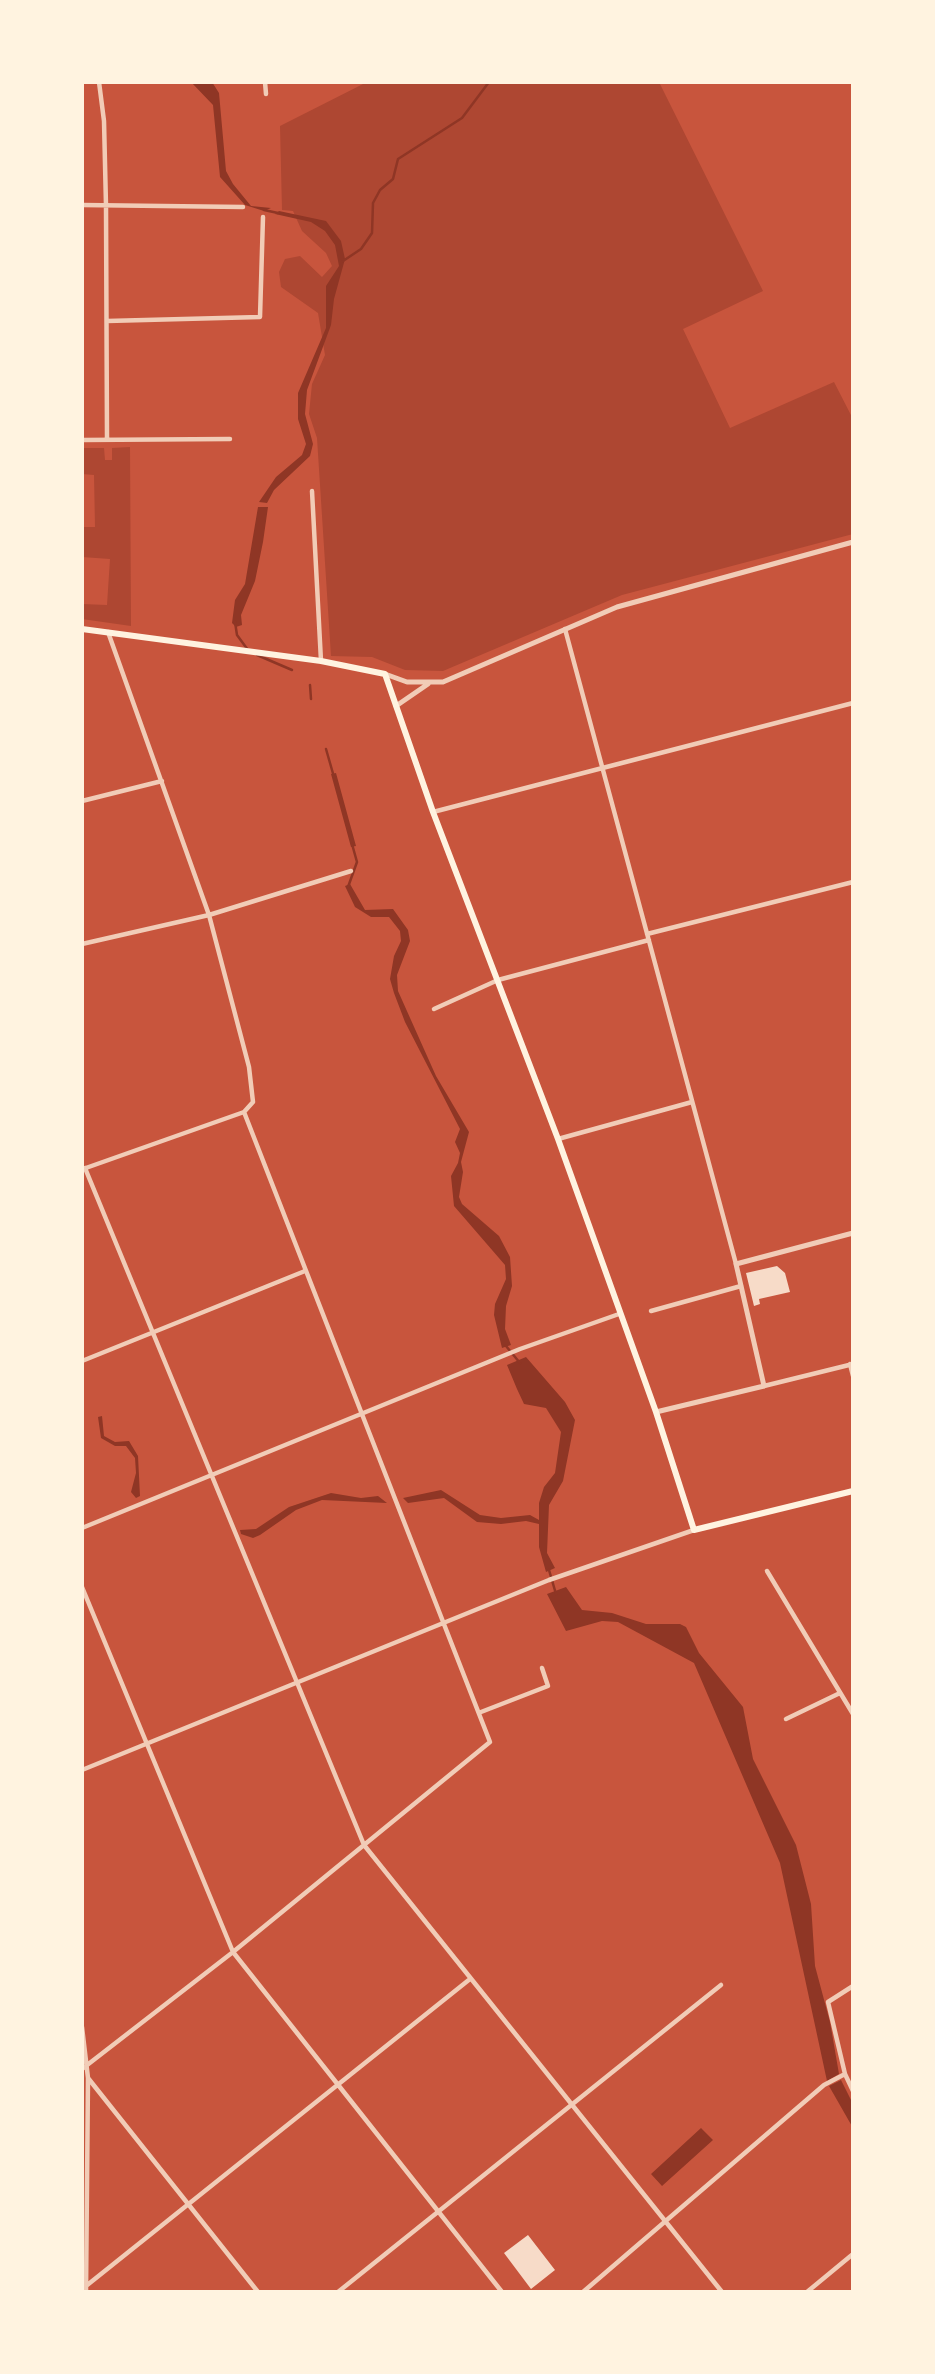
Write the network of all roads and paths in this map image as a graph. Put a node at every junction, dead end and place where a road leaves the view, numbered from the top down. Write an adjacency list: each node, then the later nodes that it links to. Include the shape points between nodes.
1 (99, 82): 5 (street)
2 (265, 82): 3 (street)
3 (266, 94)
4 (82, 205): 5 (street)
5 (106, 206): 6 (street); 8 (street)
6 (243, 207)
7 (263, 217): 8 (street, via 262,312 258,318)
8 (107, 321): 11 (street)
9 (230, 439): 11 (street)
10 (82, 440): 11 (street)
11 (107, 440)
12 (312, 491): 17 (street)
13 (853, 542): 15 (street, via 617,607)
14 (82, 629): 16 (main road)
15 (565, 629): 19 (street, via 443,682); 22 (street)
16 (108, 631): 17 (main road); 23 (street)
17 (321, 661): 18 (main road)
18 (385, 674): 19 (street); 21 (main road)
19 (428, 684): 21 (street)
20 (853, 703): 22 (street)
21 (396, 706): 25 (main road)
22 (602, 769): 25 (street); 29 (street)
23 (162, 781): 24 (street); 28 (street)
24 (82, 801)
25 (433, 812): 32 (main road)
26 (351, 872): 28 (street)
27 (853, 882): 29 (street)
28 (209, 915): 31 (street); 35 (street, via 253,1095)
29 (647, 934): 30 (street)
30 (649, 940): 32 (street); 34 (street)
31 (82, 944)
32 (498, 980): 33 (street); 36 (main road)
33 (434, 1009)
34 (692, 1102): 36 (street); 39 (street)
35 (244, 1112): 37 (street); 40 (street)
36 (558, 1139): 43 (main road)
37 (84, 1168): 44 (street)
38 (853, 1233): 39 (street)
39 (736, 1264): 41 (street)
40 (305, 1271): 44 (street); 50 (street)
41 (741, 1286): 42 (street); 48 (street)
42 (651, 1311)
43 (619, 1314): 49 (main road); 50 (street)
44 (152, 1333): 45 (street); 51 (street)
45 (82, 1361)
46 (851, 1364): 47 (street); 48 (street)
47 (853, 1376)
48 (764, 1386): 49 (street)
49 (656, 1412): 54 (main road)
50 (362, 1413): 51 (street); 57 (street)
51 (211, 1475): 53 (street); 59 (street)
52 (853, 1491): 54 (main road)
53 (82, 1528)
54 (694, 1530): 57 (street)
55 (767, 1571): 60 (street)
56 (82, 1587): 64 (street)
57 (445, 1622): 59 (street); 61 (street)
58 (542, 1668): 61 (street, via 548,1686)
59 (298, 1682): 64 (street); 66 (street)
60 (841, 1693): 62 (street); 63 (street)
61 (481, 1712): 66 (street, via 490,1742)
62 (853, 1714)
63 (786, 1719)
64 (145, 1744): 65 (street); 67 (street)
65 (82, 1770)
66 (363, 1845): 67 (street); 68 (street)
67 (233, 1952): 72 (street); 75 (street)
68 (470, 1979): 75 (street); 77 (street)
69 (721, 1985): 77 (street)
70 (853, 1986): 73 (street, via 828,2002)
71 (82, 2028): 72 (street)
72 (85, 2069): 74 (street)
73 (844, 2074): 76 (street); 81 (street, via 824,2085)
74 (88, 2078): 78 (street); 80 (street)
75 (337, 2087): 78 (street); 79 (street)
76 (853, 2091)
77 (570, 2103): 79 (street); 81 (street)
78 (188, 2204): 83 (street); 84 (street)
79 (436, 2210): 85 (street); 86 (street)
80 (84, 2221): 83 (street)
81 (663, 2222): 87 (street); 88 (street)
82 (853, 2254): 89 (street)
83 (86, 2289)
84 (258, 2292)
85 (338, 2292)
86 (502, 2292)
87 (583, 2292)
88 (722, 2292)
89 (807, 2292)

